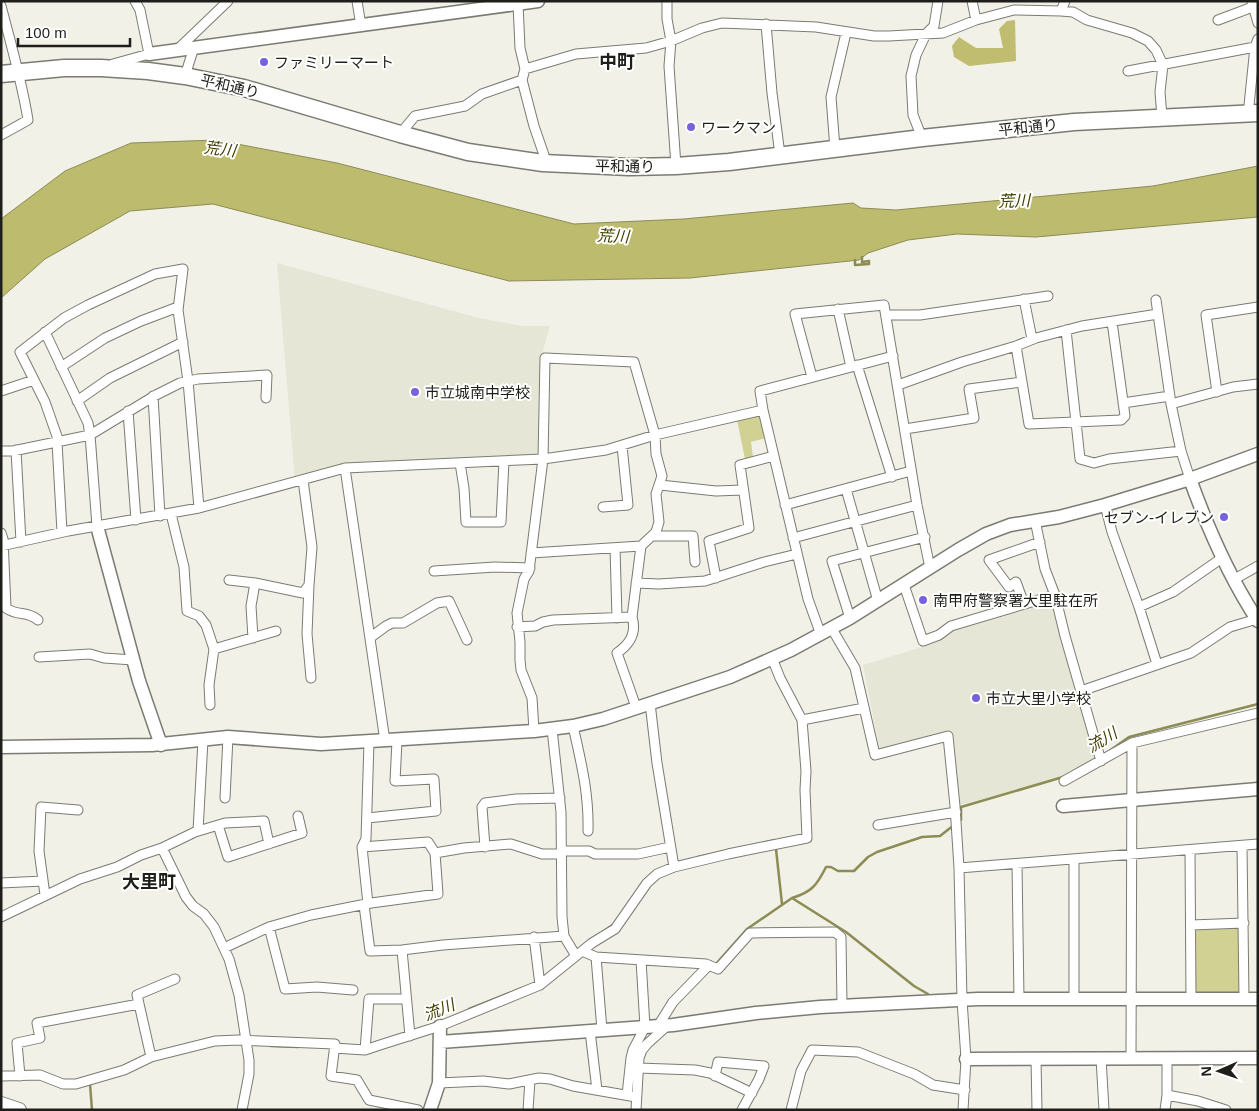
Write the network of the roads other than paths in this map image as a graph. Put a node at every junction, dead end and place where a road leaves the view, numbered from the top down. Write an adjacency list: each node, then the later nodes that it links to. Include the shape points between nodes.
1 (135, 1): 25 (street, via 140,10)
2 (228, 1): 24 (street)
3 (357, 1): 18 (street)
4 (538, 1): 10 (street)
5 (667, 1): 21 (street)
6 (938, 1): 20 (street, via 934,26)
7 (972, 1): 14 (street)
8 (1065, 1): 13 (street)
9 (502, 4): 10 (street); 18 (street)
10 (518, 4): 28 (street, via 520,48)
11 (1254, 4): 15 (street); 16 (street)
12 (1, 6): 30 (street)
13 (1061, 11): 14 (street, via 1014,10); 26 (street, via 1073,12 1148,41)
14 (976, 20): 20 (street, via 943,33)
15 (1218, 20)
16 (1258, 23)
17 (766, 24): 19 (street); 21 (street, via 722,23); 39 (street)
18 (362, 26): 23 (street)
19 (846, 32): 20 (street, via 874,36); 38 (street, via 831,97)
20 (926, 34): 37 (street, via 911,76 913,115)
21 (671, 41): 28 (street, via 646,48 576,54); 41 (street, via 669,66)
22 (1257, 43): 26 (street); 33 (street)
23 (194, 47): 24 (street); 31 (street)
24 (177, 50): 25 (street)
25 (149, 54): 27 (street)
26 (1163, 65): 29 (street); 34 (street)
27 (101, 68): 30 (highway, 平和通り); 31 (highway, 平和通り)
28 (526, 69): 32 (street)
29 (1128, 71)
30 (9, 73): 36 (street, via 22,83 28,120)
31 (185, 76): 35 (highway, 平和通り, via 244,88)
32 (522, 80): 35 (street, via 482,94 465,106 416,116); 40 (street, via 544,155)
33 (1253, 114): 34 (highway, 平和通り)
34 (1162, 117): 37 (highway, 平和通り, via 1074,122)
35 (400, 134): 40 (highway, 平和通り, via 468,152)
36 (1, 135)
37 (922, 138): 38 (highway, 平和通り)
38 (835, 149): 39 (highway, 平和通り)
39 (780, 155): 41 (highway, 平和通り)
40 (543, 163): 41 (highway, 平和通り)
41 (676, 166)
42 (1048, 296): 43 (street)
43 (1024, 299): 49 (street, via 920,315); 53 (street)
44 (1156, 300): 48 (street)
45 (178, 307): 52 (street, via 183,269 155,274 64,318); 54 (street); 58 (street, via 104,338)
46 (1258, 307): 66 (street, via 1206,315)
47 (838, 309): 49 (street, via 884,305); 57 (street); 59 (street, via 795,314)
48 (1158, 314): 50 (street); 69 (street)
49 (886, 315): 56 (street)
50 (1112, 322): 51 (street); 71 (street)
51 (1066, 330): 53 (street); 74 (street)
52 (45, 332): 58 (street); 60 (street, via 20,352)
53 (1032, 339): 55 (street)
54 (183, 342): 61 (street); 70 (street, via 110,378)
55 (1016, 346): 62 (street); 64 (street)
56 (892, 356): 57 (street); 64 (street)
57 (854, 366): 59 (street); 90 (street)
58 (62, 367): 70 (street)
59 (812, 378): 72 (street, via 760,391)
60 (34, 380): 65 (street); 78 (street)
61 (188, 382): 67 (street); 68 (street, via 267,375); 100 (street)
62 (1022, 382): 74 (street, via 1029,424); 75 (street, via 969,389 974,418)
63 (1258, 384): 66 (street)
64 (898, 385): 75 (street)
65 (1, 391)
66 (1217, 392): 69 (street)
67 (153, 396): 73 (street); 102 (street)
68 (266, 398)
69 (1170, 400): 71 (street); 82 (street)
70 (77, 401): 76 (street)
71 (1123, 403): 74 (street, via 1124,416 1121,420)
72 (763, 410): 77 (street); 84 (street)
73 (128, 411): 76 (street); 103 (street)
74 (1077, 422): 82 (street, via 1080,459 1094,463)
75 (905, 429): 89 (street)
76 (90, 435): 78 (street); 106 (street)
77 (655, 435): 79 (street); 85 (street, via 634,362 545,358); 93 (street, via 662,476)
78 (58, 442): 80 (street); 107 (street)
79 (622, 446): 85 (street); 99 (street, via 628,505)
80 (16, 450): 81 (street); 112 (street)
81 (1, 451)
82 (1181, 451): 92 (street)
83 (1258, 454): 92 (street)
84 (774, 456): 95 (street, via 740,465); 96 (street)
85 (543, 459): 86 (street); 117 (street)
86 (504, 461): 87 (street); 87 (street, via 501,522 466,522)
87 (460, 463): 88 (street)
88 (345, 468): 91 (street); 145 (street)
89 (911, 471): 90 (street); 97 (street)
90 (892, 476): 94 (street)
91 (303, 480): 100 (street); 131 (street, via 312,547)
92 (1190, 480): 98 (street); 120 (street)
93 (660, 485): 95 (street, via 716,491); 109 (street, via 656,494 659,522)
94 (846, 489): 96 (street); 105 (street)
95 (743, 490): 126 (street, via 748,528 709,541)
96 (785, 505): 111 (street)
97 (917, 505): 105 (street); 110 (street)
98 (1105, 505): 104 (street); 136 (street)
99 (603, 507)
100 (199, 508): 101 (street)
101 (171, 514): 102 (street); 148 (street, via 184,567 187,611 199,616 206,625)
102 (160, 516): 103 (street)
103 (136, 520): 106 (street)
104 (1035, 520): 113 (street); 124 (street, via 986,534)
105 (855, 522): 111 (street); 118 (street)
106 (97, 526): 107 (street); 151 (street)
107 (62, 532): 112 (street)
108 (1, 533): 114 (street)
109 (652, 536): 115 (street); 121 (street, via 693,536)
110 (925, 537): 118 (street); 124 (street)
111 (793, 538): 119 (street)
112 (21, 542): 114 (street)
113 (1040, 542): 133 (street, via 1045,569); 135 (street, via 989,560 1009,587 1016,582)
114 (2, 546): 140 (street, via 6,608 13,613 32,615)
115 (641, 546): 116 (street); 130 (street)
116 (615, 548): 117 (street); 138 (street)
117 (532, 552): 123 (street)
118 (864, 553): 134 (street); 139 (street, via 832,560)
119 (797, 554): 126 (street); 144 (street, via 808,599)
120 (1222, 558): 128 (street); 136 (street, via 1173,592)
121 (695, 562)
122 (1258, 566): 128 (street)
123 (530, 568): 125 (street, via 495,566); 142 (street, via 524,579 517,613)
124 (930, 568): 132 (street)
125 (434, 571)
126 (716, 578): 130 (street)
127 (229, 580): 129 (street)
128 (1233, 580): 141 (street)
129 (255, 583): 131 (street, via 303,592); 146 (street, via 251,606)
130 (636, 583): 137 (street)
131 (310, 585): 153 (street, via 306,634)
132 (904, 585): 134 (street); 135 (street, via 924,641 951,626)
133 (1055, 595): 135 (street); 154 (street)
134 (878, 601): 139 (street)
135 (1024, 604)
136 (1139, 607): 152 (street)
137 (632, 617): 138 (street); 157 (street, via 634,625 630,643 617,654)
138 (617, 618): 142 (street, via 553,620)
139 (850, 618): 144 (street)
140 (38, 620)
141 (1257, 620): 152 (street, via 1230,627 1191,653)
142 (518, 627): 163 (street, via 521,670 532,698)
143 (276, 631): 146 (street)
144 (826, 632): 150 (street); 158 (street, via 855,668)
145 (371, 637): 147 (street, via 392,623 403,623 437,603 449,601); 166 (street)
146 (254, 638): 148 (street)
147 (467, 640)
148 (214, 649): 156 (street, via 208,685)
149 (39, 657): 151 (street, via 90,654)
150 (772, 658): 155 (street, via 730,677); 160 (street)
151 (133, 660): 169 (street)
152 (1157, 664): 154 (street)
153 (311, 678)
154 (1080, 691): 171 (street)
155 (650, 703): 157 (street); 192 (street)
156 (210, 705)
157 (636, 708): 161 (street)
158 (864, 708): 160 (street); 181 (street, via 875,755 948,736)
159 (1258, 713): 168 (street)
160 (802, 720): 199 (street, via 807,838)
161 (573, 726): 162 (street); 185 (street, via 585,778)
162 (552, 729): 163 (street); 175 (street)
163 (534, 731): 166 (street)
164 (228, 737): 165 (street); 167 (street, via 313,744); 174 (street)
165 (203, 740): 169 (street); 184 (street)
166 (391, 741): 167 (street); 180 (street, via 396,781 434,780 436,811)
167 (368, 742): 180 (street)
168 (1132, 743): 171 (street); 176 (street)
169 (161, 745): 170 (street)
170 (1, 746)
171 (1100, 759): 172 (street)
172 (1064, 781)
173 (1258, 789): 176 (street)
174 (225, 798)
175 (560, 798): 188 (street, via 485,803 482,807); 195 (street)
176 (1132, 799): 177 (street); 196 (street)
177 (1064, 806)
178 (78, 810): 201 (street, via 41,808 39,851)
179 (298, 816): 186 (street, via 302,833)
180 (367, 818): 190 (street, via 366,839)
181 (956, 818): 183 (street); 200 (street)
182 (218, 825): 184 (street); 186 (street, via 264,821); 186 (street, via 228,857)
183 (878, 825)
184 (198, 831): 191 (street)
185 (588, 831)
186 (269, 844)
187 (1258, 844): 189 (street)
188 (485, 846): 194 (street); 195 (street, via 511,844 542,854)
189 (1242, 846): 193 (street); 206 (street)
190 (362, 847): 194 (street, via 428,842); 204 (street)
191 (162, 848): 203 (street); 211 (street, via 186,897 214,927)
192 (670, 848): 195 (street, via 638,854); 199 (street)
193 (1190, 850): 196 (street); 207 (street)
194 (435, 853): 204 (street, via 438,894)
195 (561, 853): 209 (street)
196 (1132, 855): 197 (street); 227 (street)
197 (1074, 859): 198 (street); 226 (street)
198 (1017, 864): 200 (street); 225 (street)
199 (674, 867): 213 (street, via 647,883 615,930)
200 (960, 868): 224 (street)
201 (43, 881): 202 (street); 203 (street)
202 (1, 883)
203 (45, 895): 205 (street)
204 (366, 904): 208 (street); 212 (street, via 370,951)
205 (1, 917)
206 (1244, 923): 207 (street); 222 (street)
207 (1191, 925): 221 (street)
208 (269, 927): 211 (street); 219 (street, via 285,989)
209 (564, 936): 210 (street); 213 (street)
210 (534, 937): 212 (street); 218 (street)
211 (224, 948): 234 (street, via 239,995)
212 (402, 950): 220 (street)
213 (579, 953): 214 (street); 218 (street)
214 (596, 957): 215 (street); 232 (street)
215 (641, 960): 216 (street); 231 (street)
216 (712, 967): 229 (street, via 750,933 835,932 841,937); 231 (street, via 673,1002)
217 (175, 979): 228 (street, via 137,995)
218 (540, 985): 230 (street)
219 (353, 990)
220 (406, 999): 233 (street); 237 (street, via 369,999)
221 (1191, 999): 222 (street); 227 (street)
222 (1244, 999): 223 (street)
223 (1258, 999)
224 (962, 1000): 225 (street); 229 (street); 243 (street)
225 (1019, 1000): 226 (street)
226 (1074, 1000): 227 (street)
227 (1131, 1000): 240 (street)
228 (139, 1004): 238 (street); 247 (street, via 37,1023 40,1038 17,1043)
229 (842, 1006): 231 (street)
230 (440, 1026): 233 (street); 235 (street)
231 (660, 1026): 232 (street); 245 (street, via 642,1050); 255 (street, via 633,1050 630,1058)
232 (596, 1031): 235 (street); 251 (street)
233 (410, 1036): 237 (street)
234 (246, 1040): 236 (street, via 335,1044); 238 (street, via 215,1041); 258 (street, via 250,1060)
235 (440, 1042): 250 (street)
236 (334, 1048): 237 (street); 259 (street, via 331,1076 357,1080 369,1100)
237 (365, 1050)
238 (151, 1057): 247 (street, via 124,1070 76,1084 64,1084 40,1075)
239 (1102, 1058): 240 (street); 244 (street); 267 (street)
240 (1131, 1058): 241 (street)
241 (1167, 1058): 242 (street); 254 (street)
242 (1258, 1058)
243 (966, 1059): 244 (street); 252 (street)
244 (1036, 1059): 266 (street)
245 (638, 1068): 248 (street, via 695,1070); 255 (street)
246 (1, 1076): 247 (street)
247 (20, 1076)
248 (715, 1076): 253 (street); 253 (street, via 718,1062 764,1066)
249 (530, 1080): 250 (street, via 509,1084 483,1081); 251 (street, via 540,1078); 261 (street)
250 (439, 1083): 260 (street)
251 (597, 1090): 255 (street)
252 (965, 1090): 264 (street, via 933,1086 914,1074 858,1052 812,1050 801,1071); 265 (street)
253 (752, 1093): 263 (street)
254 (1167, 1095): 268 (street); 269 (street)
255 (632, 1096): 262 (street)
256 (1, 1104): 257 (main road)
257 (18, 1110)
258 (242, 1110)
259 (418, 1110)
260 (430, 1110)
261 (528, 1110)
262 (636, 1110)
263 (742, 1110)
264 (791, 1110)
265 (963, 1110)
266 (1037, 1110)
267 (1104, 1110)
268 (1165, 1110)
269 (1226, 1110)

